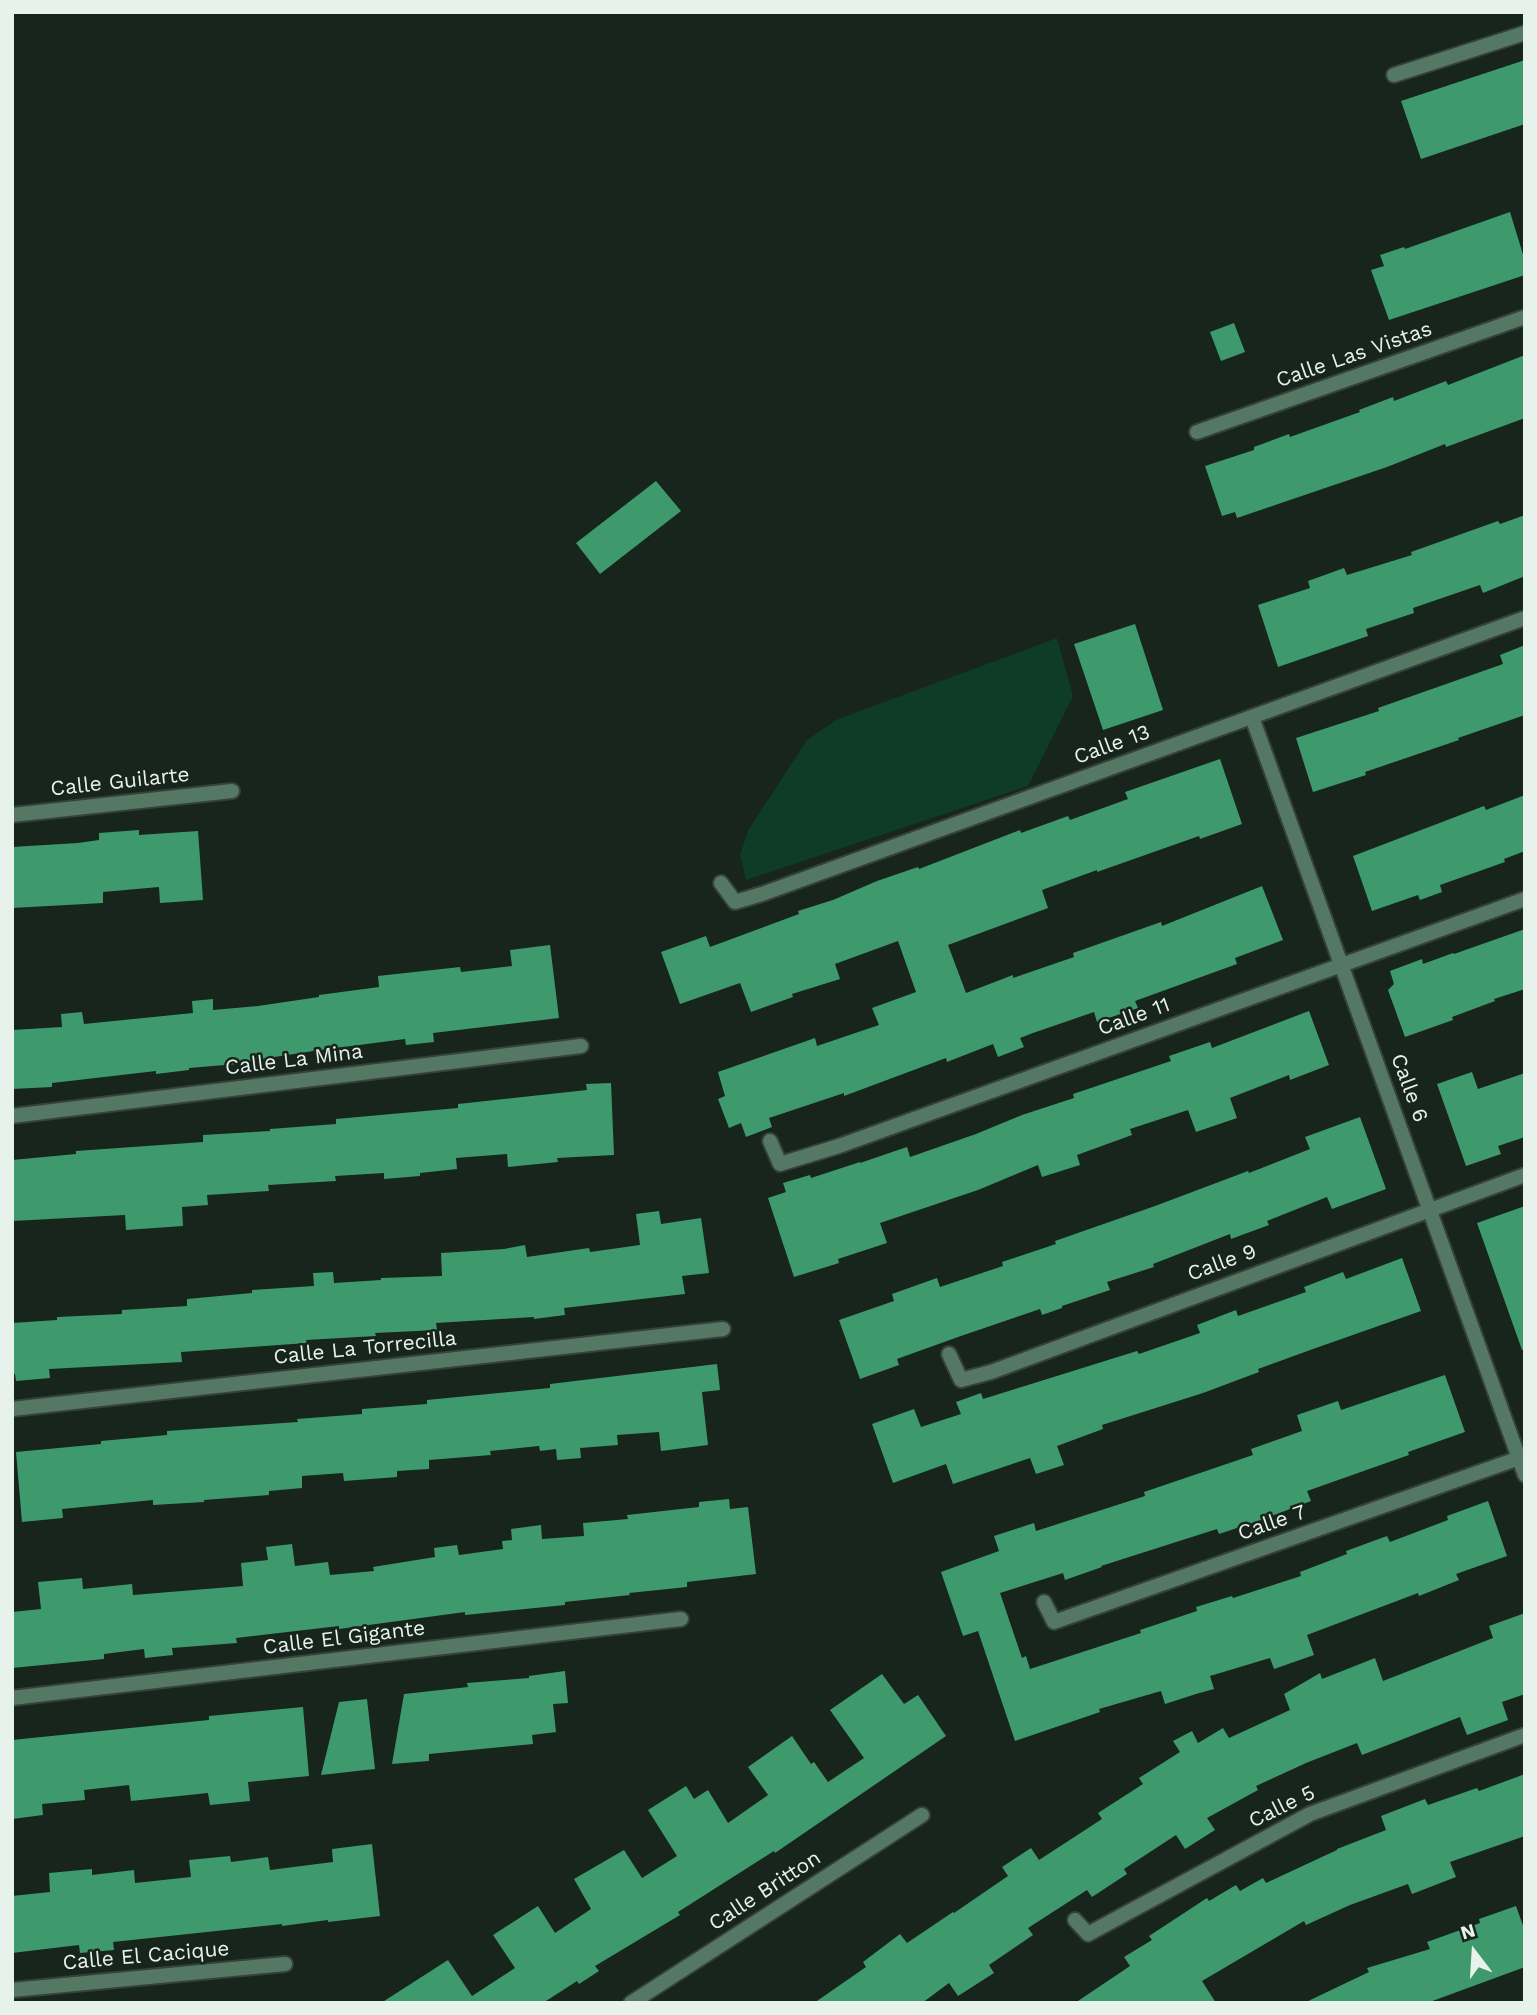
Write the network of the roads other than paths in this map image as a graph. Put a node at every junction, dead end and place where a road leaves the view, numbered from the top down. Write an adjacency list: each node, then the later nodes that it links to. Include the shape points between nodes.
1 (1525, 33): 2 (street)
2 (1394, 75)
3 (1525, 317): 4 (street, Calle Las Vistas)
4 (1197, 432)
5 (1525, 618): 6 (street, Calle 13)
6 (1252, 717): 9 (street, Calle 13, via 762,894 734,902); 11 (street, Calle 6)
7 (232, 791): 8 (street, Calle Guilarte)
8 (12, 815)
9 (721, 883)
10 (1525, 899): 11 (street, Calle 11)
11 (1342, 964): 14 (street, Calle 11, via 839,1146 780,1164); 16 (street, Calle 6)
12 (581, 1046): 13 (street, Calle La Mina)
13 (12, 1116)
14 (770, 1141)
15 (1525, 1175): 16 (street, Calle 9)
16 (1430, 1209): 18 (street, Calle 9, via 991,1372 961,1380); 20 (street, Calle 6)
17 (723, 1329): 19 (street, Calle La Torrecilla)
18 (949, 1354)
19 (12, 1409)
20 (1522, 1457): 21 (street, Calle 6); 22 (street, Calle 7, via 1054,1622)
21 (1525, 1475)
22 (1044, 1602)
23 (681, 1619): 24 (street, Calle El Gigante)
24 (12, 1698)
25 (1525, 1735): 27 (street, Calle 5, via 1310,1814 1088,1934)
26 (922, 1815): 30 (street, Calle Britton)
27 (1075, 1920)
28 (285, 1964): 29 (street, Calle El Cacique)
29 (12, 1990)
30 (631, 2003)

